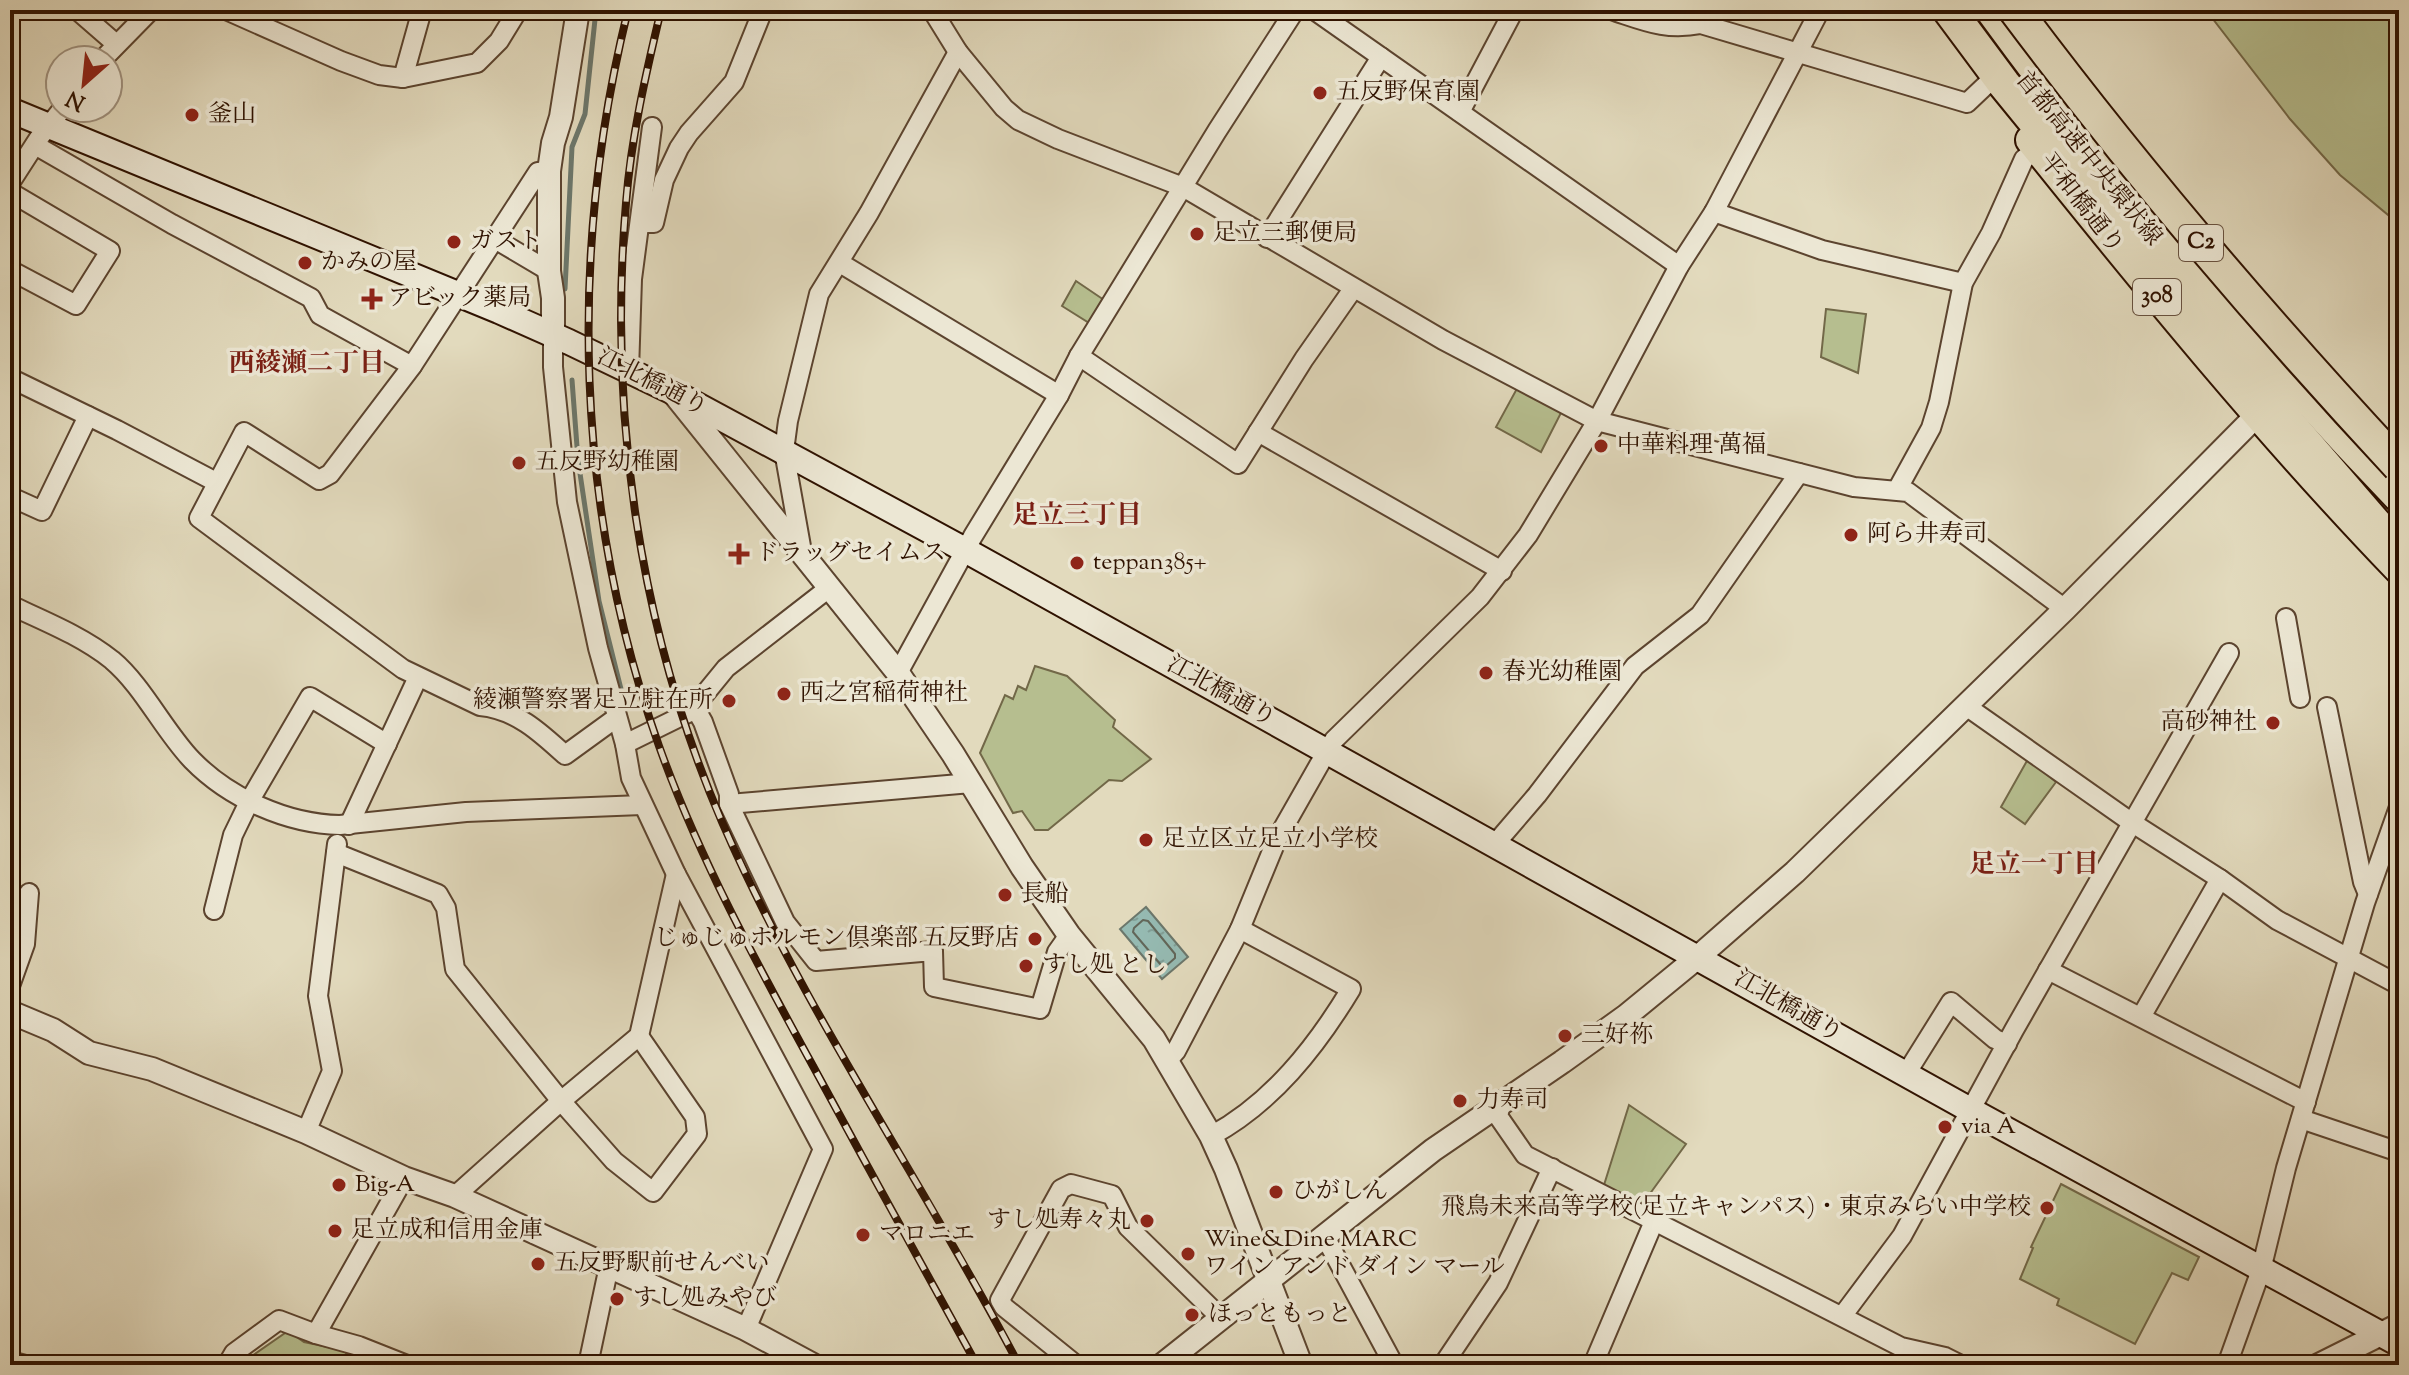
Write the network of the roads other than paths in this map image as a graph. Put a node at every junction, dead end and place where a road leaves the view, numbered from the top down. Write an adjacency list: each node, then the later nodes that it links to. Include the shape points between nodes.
1 (77, 10): 21 (street)
2 (151, 10): 21 (street)
3 (226, 10): 25 (street, via 341,61)
4 (422, 10): 25 (street)
5 (518, 10): 25 (street, via 477,63)
6 (578, 10): 32 (street)
7 (763, 10): 37 (street, via 734,82 679,148 664,180 654,223)
8 (932, 10): 22 (street)
9 (1295, 10): 34 (street)
10 (1314, 10): 24 (street)
11 (1514, 10): 28 (street)
12 (1611, 10): 20 (street, via 1663,27 1679,28)
13 (1820, 10): 23 (street)
14 (1932, 10): 26 (main road, 平和橋通り / 308)
15 (1949, 10): 71 (highway, via 2141,252)
16 (1972, 10): 69 (highway, 首都高速中央環状線 / C2, via 2120,202)
17 (1989, 10): 49 (highway); 68 (main road, 平和橋通り / 308, via 2152,228)
18 (2001, 10): 55 (main road, via 2027,39 2062,59 2183,210)
19 (2015, 10): 62 (highway, 首都高速中央環状線 / C2, bridge, via 2176,213)
20 (1704, 17): 23 (street)
21 (115, 43)
22 (958, 52): 34 (street, via 1018,120); 40 (street)
23 (1798, 53): 26 (street, via 1967,103); 36 (street)
24 (1381, 57): 28 (street); 38 (street)
25 (403, 78)
26 (1986, 85): 31 (main road, 平和橋通り / 308)
27 (10, 110): 29 (main road, 江北橋通り)
28 (1460, 112): 41 (street)
29 (49, 126): 33 (street); 46 (main road, 江北橋通り); 50 (street, via 172,224 311,298 320,315)
30 (652, 127): 37 (street)
31 (2037, 149): 44 (street, via 2024,159); 56 (main road, 平和橋通り / 308)
32 (549, 171): 39 (street, via 538,172); 43 (street)
33 (10, 183)
34 (1183, 187): 38 (street); 48 (street)
35 (10, 192): 42 (street, via 110,251 76,305)
36 (1714, 212): 41 (street); 44 (street, via 1822,250)
37 (640, 223): 51 (street)
38 (1267, 238): 45 (street)
39 (495, 239): 43 (street); 46 (street)
40 (840, 263): 54 (street); 60 (street, via 819,294)
41 (1679, 266): 58 (street)
42 (10, 270)
43 (549, 271): 47 (street)
44 (1963, 283): 65 (street, via 1931,428)
45 (1353, 289): 58 (street); 59 (street)
46 (460, 295): 47 (main road, 江北橋通り); 50 (street)
47 (553, 335): 51 (main road, 江北橋通り); 86 (street, via 567,502)
48 (1079, 356): 54 (street); 59 (street, via 1238,464)
49 (2274, 360): 55 (highway); 66 (highway)
50 (412, 366): 64 (street, via 330,474 319,480 244,432)
51 (629, 371): 53 (main road, 江北橋通り)
52 (10, 378): 57 (street)
53 (673, 392): 60 (main road, 江北橋通り); 72 (street)
54 (1059, 395): 70 (street)
55 (2360, 413): 61 (main road)
56 (2258, 414): 73 (main road, 平和橋通り / 308); 77 (street)
57 (88, 416): 64 (street); 67 (street, via 42,511)
58 (1597, 421): 63 (street); 74 (street)
59 (1258, 432): 74 (street)
60 (784, 451): 70 (main road, 江北橋通り); 72 (street)
61 (2399, 452)
62 (2399, 466)
63 (1799, 473): 65 (street, via 1854,487); 98 (street, via 1700,615 1635,666)
64 (216, 482): 81 (street, via 199,518)
65 (1897, 490): 77 (street, via 1908,492)
66 (2399, 496)
67 (10, 498)
68 (2399, 506)
69 (2399, 520)
70 (965, 550): 80 (street); 89 (main road, 江北橋通り)
71 (2399, 551)
72 (803, 555): 75 (street)
73 (2399, 570)
74 (1502, 571): 89 (street)
75 (829, 588): 80 (street); 85 (street, via 726,668)
76 (10, 605): 91 (street, via 114,662 192,760 229,792)
77 (2065, 609): 83 (street)
78 (2286, 618): 82 (street)
79 (2229, 653): 95 (street)
80 (898, 673): 90 (street)
81 (418, 677): 86 (street, via 525,721 565,755); 87 (street)
82 (2300, 698)
83 (1966, 706): 95 (street); 107 (street, via 1795,872)
84 (2327, 707): 103 (street)
85 (695, 708): 88 (street); 92 (street)
86 (616, 718): 88 (street)
87 (387, 744): 91 (street, via 310,697); 96 (street)
88 (625, 744): 93 (street)
89 (1327, 751): 98 (main road, 江北橋通り); 105 (street, via 1277,839)
90 (971, 783): 92 (street); 106 (street)
91 (250, 800): 96 (street, via 279,814); 104 (street, via 233,835)
92 (729, 804): 106 (street, via 785,922 816,961 933,951 934,987 1040,1009 1057,952)
93 (642, 805): 96 (street, via 466,812); 100 (street)
94 (2399, 807): 97 (street)
95 (2131, 822): 101 (street); 109 (street)
96 (344, 825): 99 (street)
97 (2396, 832): 103 (street)
98 (1495, 844): 107 (main road, 江北橋通り)
99 (336, 853): 118 (street, via 438,894 446,908 455,969); 122 (street, via 318,996 332,1071)
100 (676, 874): 114 (street); 135 (street, via 823,1149)
101 (2220, 879): 108 (street, via 2277,920); 113 (street)
102 (29, 893): 111 (street, via 25,944)
103 (2368, 894): 108 (street)
104 (214, 910)
105 (1240, 929): 116 (street); 123 (street, via 1351,989 1316,1042 1258,1105)
106 (1069, 935): 116 (street)
107 (1698, 957): 117 (main road, 江北橋通り); 119 (street, via 1626,1016)
108 (2348, 959): 110 (street); 120 (street)
109 (2048, 970): 113 (street); 115 (street)
110 (2399, 985)
111 (10, 986)
112 (10, 1012): 122 (street, via 89,1053 152,1069)
113 (2141, 1017): 120 (street)
114 (639, 1036): 118 (street); 118 (street, via 697,1124 697,1134 653,1192 614,1161)
115 (2007, 1044): 117 (street, via 1951,1002); 121 (street)
116 (1168, 1060): 123 (street)
117 (1906, 1074): 121 (main road, 江北橋通り)
118 (561, 1101): 127 (street)
119 (1501, 1104): 125 (street, via 1498,1116 1525,1155); 129 (street)
120 (2304, 1110): 124 (street); 131 (street)
121 (1972, 1111): 131 (main road, 江北橋通り); 133 (street, via 1902,1236)
122 (306, 1132): 126 (street)
123 (1211, 1136): 132 (street)
124 (2399, 1152)
125 (1552, 1168): 128 (street); 148 (street, via 1498,1283)
126 (404, 1178): 127 (street); 136 (street)
127 (455, 1196): 130 (street)
128 (1655, 1219): 133 (street); 149 (street)
129 (1324, 1235): 132 (street); 147 (street)
130 (609, 1266): 135 (street); 142 (street)
131 (2261, 1270): 137 (main road, 江北橋通り); 151 (street)
132 (1268, 1280): 134 (street); 146 (street)
133 (1843, 1315): 150 (street, via 1901,1347)
134 (1221, 1318): 144 (street, via 1128,1227 1112,1195 1071,1184 1061,1189 1046,1212 1000,1300); 145 (street)
135 (746, 1329): 143 (street)
136 (316, 1334): 140 (street, via 279,1320 234,1353); 141 (street)
137 (2392, 1335): 152 (street)
138 (10, 1361): 139 (street)
139 (25, 1365)
140 (227, 1365)
141 (407, 1365)
142 (588, 1365)
143 (813, 1365)
144 (1076, 1365)
145 (1162, 1365)
146 (1301, 1365)
147 (1394, 1365)
148 (1443, 1365)
149 (1593, 1365)
150 (1961, 1365)
151 (2227, 1365)
152 (2319, 1365)

